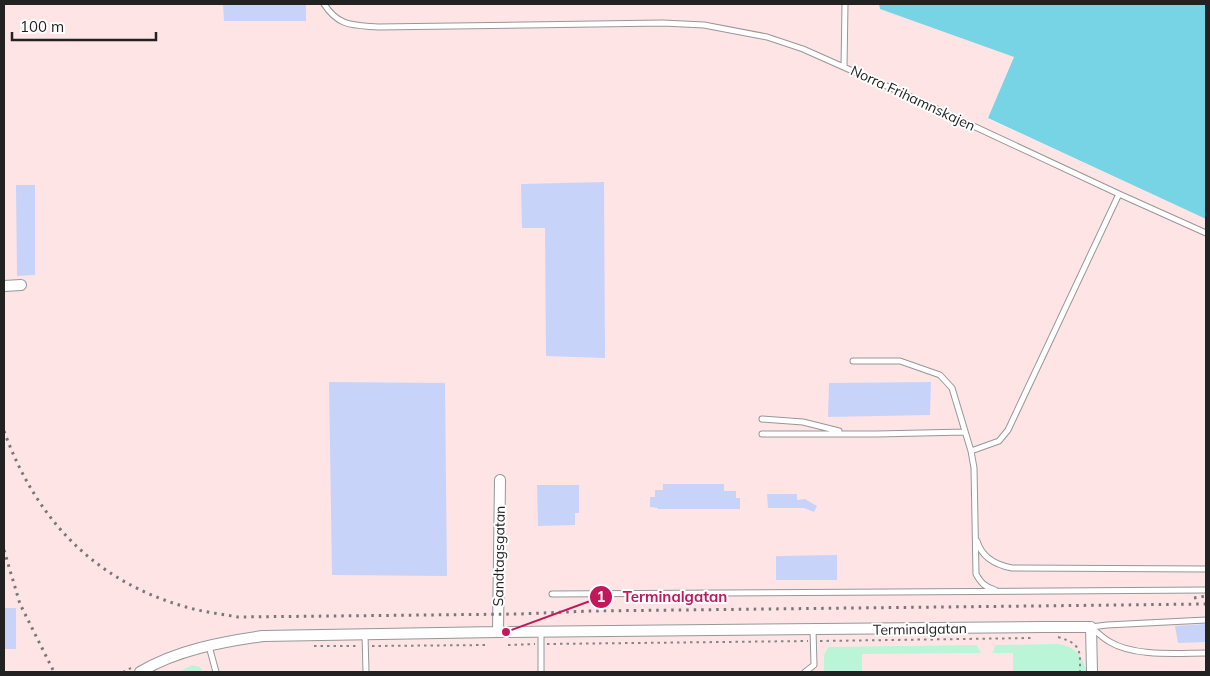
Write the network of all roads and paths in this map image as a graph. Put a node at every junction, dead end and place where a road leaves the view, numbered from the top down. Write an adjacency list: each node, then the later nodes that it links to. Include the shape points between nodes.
1 (324, 4): 3 (lane, via 331,15 348,24 378,27 704,25 767,37)
2 (845, 4): 3 (lane, Norra Frihamnskajen)
3 (844, 67): 4 (lane, Norra Frihamnskajen)
4 (1119, 194): 5 (lane, Norra Frihamnskajen); 13 (lane, via 1008,430 999,441)
5 (1206, 233)
6 (21, 285): 7 (street)
7 (4, 286)
8 (853, 361): 10 (lane, via 900,361 940,375 952,388)
9 (762, 419): 12 (lane, via 803,422 832,431)
10 (965, 432): 12 (lane); 13 (lane)
11 (762, 434): 12 (lane)
12 (877, 434)
13 (971, 451): 15 (lane)
14 (500, 480): 22 (street, Sandtagsgatan)
15 (976, 536): 16 (lane, via 987,557 997,565 1012,568); 18 (lane, via 976,574 986,587)
16 (1206, 569)
17 (1206, 590): 18 (lane)
18 (997, 591): 19 (lane)
19 (552, 594)
20 (1206, 620): 21 (lane)
21 (1091, 628): 25 (street, Terminalgatan); 34 (lane, via 1110,642 1133,650); 41 (street)
22 (498, 632): 23 (street, Terminalgatan); 24 (street, Terminalgatan)
23 (541, 632): 25 (street, Terminalgatan); 29 (lane)
24 (365, 635): 31 (street, Terminalgatan, via 263,636); 33 (lane)
25 (813, 635): 27 (path); 29 (path); 39 (lane, via 814,665)
26 (1059, 637): 40 (path, via 1080,650)
27 (1032, 638)
28 (508, 644): 29 (path)
29 (541, 644): 38 (lane)
30 (487, 645): 33 (path)
31 (209, 646): 35 (street, Terminalgatan, via 184,652); 36 (lane)
32 (310, 646): 33 (path)
33 (365, 646): 37 (lane)
34 (1206, 653)
35 (140, 672)
36 (216, 672)
37 (366, 672)
38 (541, 672)
39 (805, 672)
40 (1080, 672)
41 (1092, 672)

